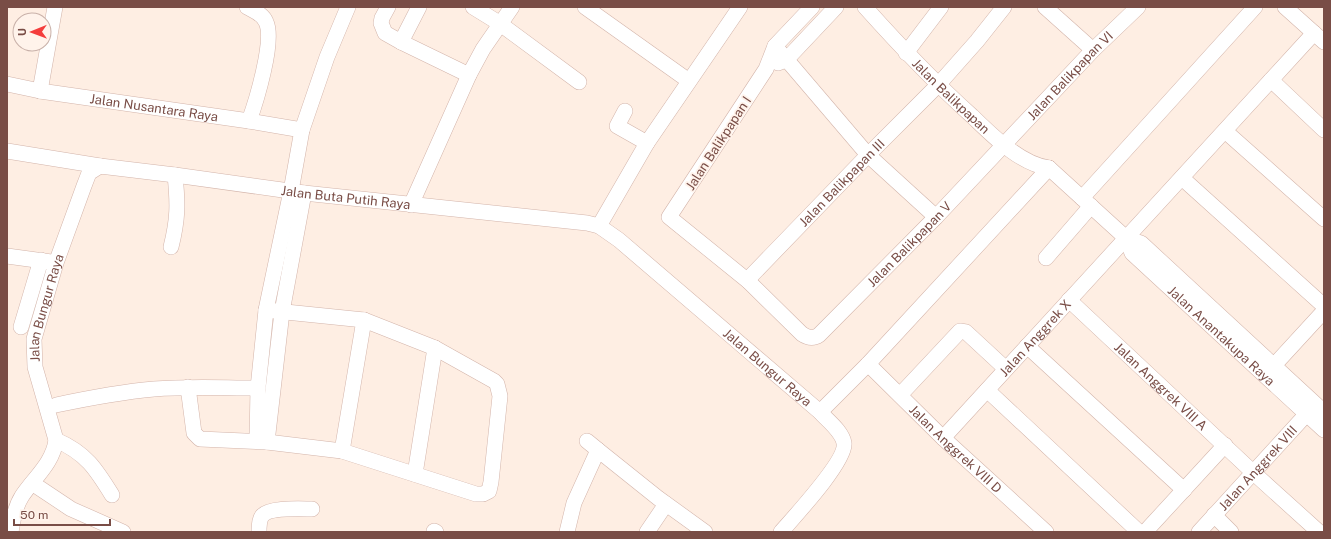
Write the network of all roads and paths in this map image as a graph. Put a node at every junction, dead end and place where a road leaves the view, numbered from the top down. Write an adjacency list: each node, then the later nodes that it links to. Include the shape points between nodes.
1 (55, 7): 33 (street)
2 (247, 7): 35 (street, via 264,17 268,31 263,72)
3 (348, 7): 36 (street, via 327,57)
4 (388, 7): 21 (street, via 382,18 382,28 385,33)
5 (419, 7): 21 (street)
6 (473, 7): 19 (street)
7 (512, 7): 19 (street)
8 (585, 7): 29 (street)
9 (740, 7): 29 (street)
10 (812, 7): 22 (street, Jalan Balikpapan I)
11 (836, 7): 25 (street)
12 (865, 7): 24 (street, Jalan Balikpapan)
13 (941, 7): 24 (street)
14 (1004, 7): 32 (street, Jalan Balikpapan III)
15 (1045, 7): 23 (street)
16 (1138, 7): 23 (street, Jalan Balikpapan VI)
17 (1255, 7): 48 (street)
18 (1285, 7): 20 (street)
19 (499, 23): 27 (street); 30 (street)
20 (1319, 38): 28 (street, Jalan Anggrek X)
21 (401, 42): 27 (street)
22 (775, 46): 25 (street); 26 (street, Jalan Balikpapan I)
23 (1093, 50): 40 (street, Jalan Balikpapan VI)
24 (906, 53): 32 (street, Jalan Balikpapan)
25 (786, 60): 26 (street); 42 (street)
26 (766, 69): 59 (street, Jalan Balikpapan I, via 669,217)
27 (469, 75): 49 (street)
28 (1271, 80): 37 (street); 38 (street, Jalan Anggrek X)
29 (689, 81): 39 (street)
30 (580, 82)
31 (7, 84): 33 (street, Jalan Nusantara Raya)
32 (938, 86): 40 (street, Jalan Balikpapan); 42 (street, Jalan Balikpapan III)
33 (40, 91): 35 (street, Jalan Nusantara Raya)
34 (625, 111): 39 (street, via 617,126)
35 (249, 121): 36 (street, Jalan Nusantara Raya)
36 (302, 130): 47 (street)
37 (1324, 130)
38 (1225, 131): 46 (street, Jalan Anggrek X); 51 (street)
39 (647, 143): 52 (street)
40 (1003, 145): 44 (street, Jalan Balikpapan, via 1036,166); 50 (street, Jalan Balikpapan V)
41 (7, 151): 43 (street, Jalan Buta Putih Raya)
42 (868, 155): 50 (street); 59 (street, Jalan Balikpapan III)
43 (96, 168): 45 (street, Jalan Buta Putih Raya); 58 (street, Jalan Bungur Raya, via 89,173)
44 (1049, 168): 48 (street, Jalan Anantakupa Raya); 69 (street)
45 (175, 175): 47 (street, Jalan Buta Putih Raya); 54 (street, via 178,210)
46 (1182, 178): 53 (street, Jalan Anggrek X); 61 (street)
47 (297, 192): 49 (street, Jalan Buta Putih Raya); 62 (street); 64 (street)
48 (1087, 202): 53 (street, Jalan Anantakupa Raya); 56 (street)
49 (411, 205): 52 (street, Jalan Buta Putih Raya)
50 (936, 217): 59 (street, Jalan Balikpapan V, via 819,335 811,338 802,334)
51 (1324, 219)
52 (599, 226): 78 (street, Jalan Bungur Raya, via 619,240)
53 (1126, 238): 60 (street, Jalan Anggrek X); 71 (street, Jalan Anantakupa Raya, via 1132,253)
54 (171, 247)
55 (7, 256): 57 (street)
56 (1046, 258)
57 (41, 260): 58 (street); 66 (street)
58 (56, 264): 81 (street, Jalan Bungur Raya, via 36,327 33,348 35,367)
59 (748, 281)
60 (1069, 300): 67 (street, Jalan Anggrek X); 83 (street, Jalan Anggrek VIII A)
61 (1324, 306)
62 (266, 310): 64 (street); 73 (street)
63 (1324, 311): 71 (street)
64 (282, 312): 65 (street); 82 (street)
65 (364, 320): 68 (street); 84 (street)
66 (21, 327)
67 (1027, 346): 70 (street, Jalan Anggrek X); 88 (street)
68 (436, 348): 86 (street); 86 (street, via 488,377 499,389 490,487 486,494 476,494)
69 (868, 364): 75 (street, Jalan Anggrek VIII D); 78 (street)
70 (1006, 369): 74 (street, Jalan Anggrek X); 75 (street, via 966,332 960,331)
71 (1270, 371): 77 (street, Jalan Anantakupa Raya)
72 (188, 388): 73 (street); 76 (street, via 116,393); 82 (street, via 194,433 197,437)
73 (258, 388): 82 (street)
74 (987, 390): 80 (street, Jalan Anggrek X); 101 (street)
75 (900, 395): 80 (street, Jalan Anggrek VIII D)
76 (56, 405)
77 (1315, 410): 79 (street, Jalan Anantakupa Raya); 85 (street, Jalan Anggrek VIII)
78 (820, 412): 99 (street, Jalan Bungur Raya, via 841,435 844,449 825,479)
79 (1324, 430)
80 (943, 438): 100 (street, Jalan Anggrek VIII D)
81 (56, 440): 87 (street, via 48,462); 89 (street, via 85,458 96,469)
82 (262, 441): 84 (street)
83 (1225, 445): 85 (street, Jalan Anggrek VIII A); 88 (street)
84 (342, 452): 86 (street)
85 (1253, 472): 92 (street, Jalan Anggrek VIII); 105 (street, Jalan Anggrek VIII A)
86 (415, 474)
87 (32, 483): 93 (street, via 19,502); 94 (street, via 71,509)
88 (1184, 490): 102 (street)
89 (112, 495)
90 (666, 504): 96 (street, via 593,445); 97 (street); 98 (street)
91 (312, 509): 95 (street, via 281,509 265,514 261,519)
92 (1214, 515): 103 (street, Jalan Anggrek VIII); 104 (street)
93 (11, 532)
94 (123, 532)
95 (259, 532)
96 (566, 532)
97 (648, 532)
98 (705, 532)
99 (781, 532)
100 (1046, 532)
101 (1139, 532)
102 (1145, 532)
103 (1199, 532)
104 (1231, 532)
105 (1318, 532)

